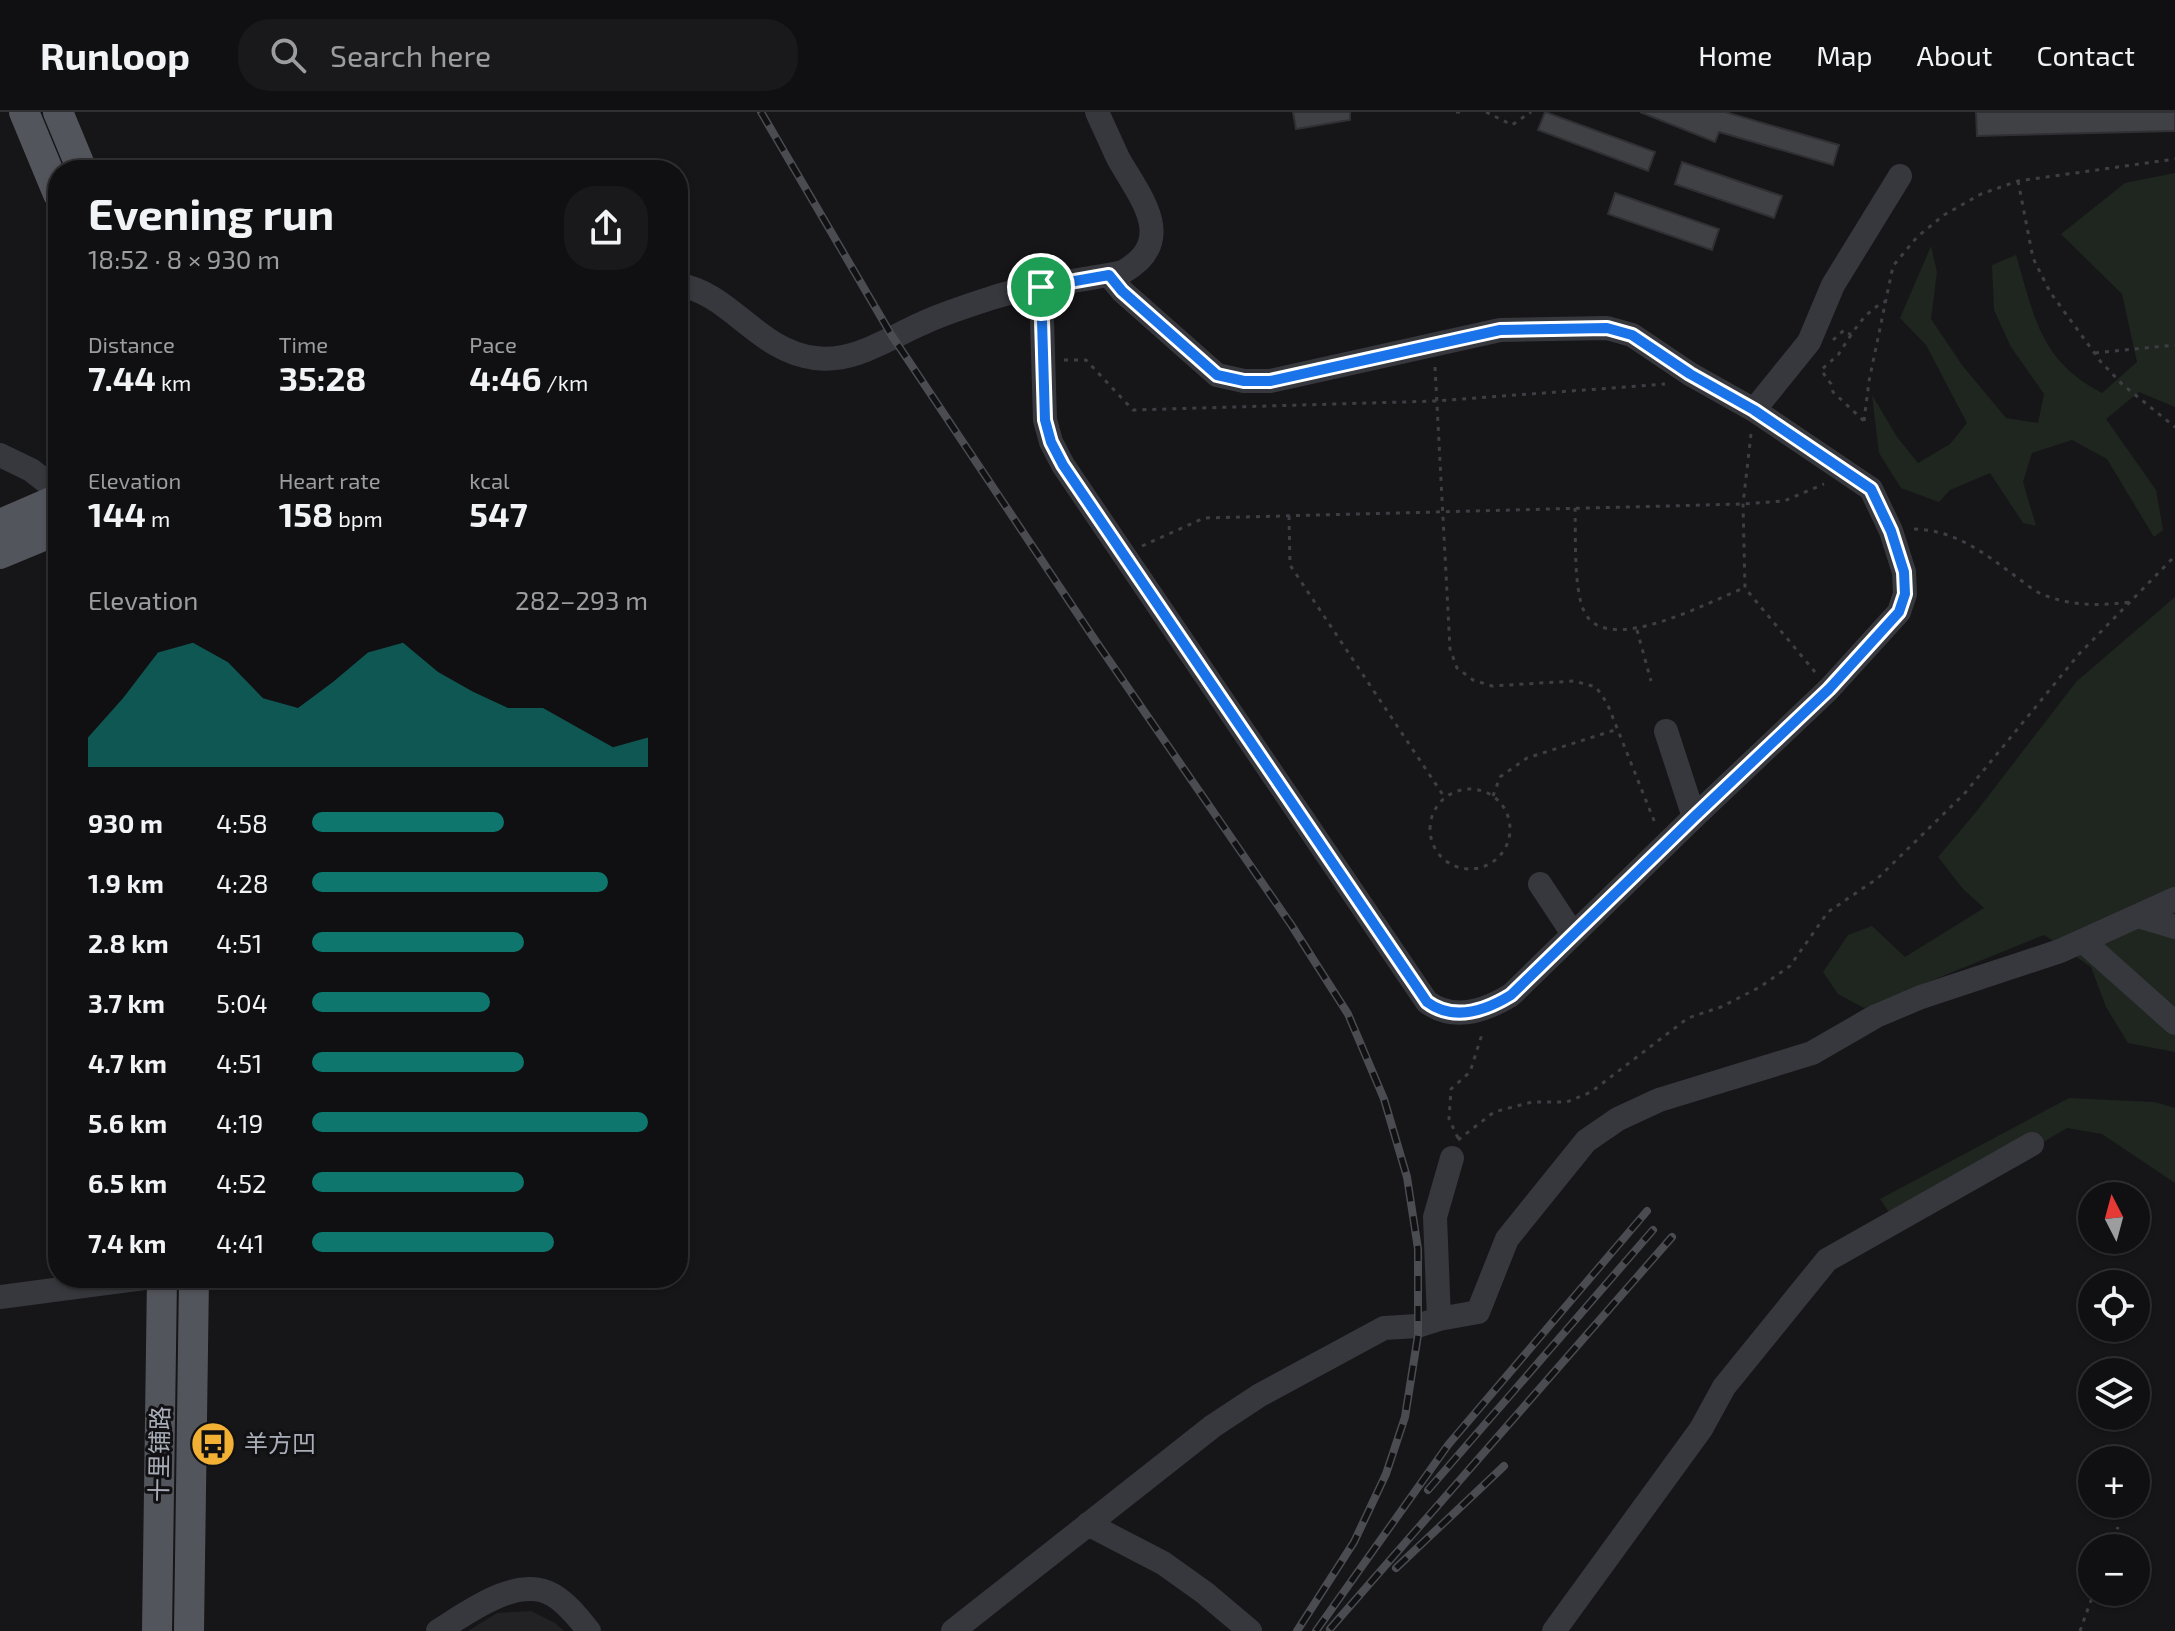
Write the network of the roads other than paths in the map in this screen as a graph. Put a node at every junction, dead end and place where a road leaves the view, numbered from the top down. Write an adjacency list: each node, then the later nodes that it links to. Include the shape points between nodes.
1 (24, 112): 5 (main road)
2 (58, 112): 4 (main road)
3 (1097, 112): 7 (street, via 1151,217 1150,242 1143,254 1133,266)
4 (78, 160)
5 (48, 170)
6 (1900, 176): 10 (street, via 1833,285 1809,342)
7 (1109, 275): 9 (street); 10 (street, via 1217,375 1244,381 1270,381 1500,330 1607,328 1632,335)
8 (688, 286): 9 (street, via 792,354 836,359 873,348 933,318)
9 (1041, 287): 23 (street, via 1045,420 1063,465 1427,1002 1440,1011 1489,1009 1511,995)
10 (1754, 410): 18 (street, via 1871,489 1891,531 1905,594 1899,612 1829,689)
11 (0, 455): 12 (street)
12 (48, 483)
13 (48, 503): 14 (main road)
14 (0, 524)
15 (48, 534): 16 (main road)
16 (0, 554)
17 (1666, 731): 18 (street)
18 (1694, 817): 23 (street)
19 (1540, 884): 23 (street)
20 (2175, 899): 21 (street)
21 (2138, 916): 22 (street); 24 (street)
22 (2175, 927)
23 (1573, 934)
24 (2083, 941): 25 (street); 32 (street, via 1921,997 1812,1053 1659,1100 1618,1119 1586,1141 1507,1239 1478,1312)
25 (2175, 1023)
26 (2032, 1144): 40 (street, via 1827,1260 1724,1387 1701,1429)
27 (1455, 1148): 32 (street, via 1435,1217)
28 (68, 1288): 31 (street)
29 (162, 1288): 34 (main road, 十里铺路)
30 (194, 1288): 35 (main road, 十里铺路)
31 (0, 1297)
32 (1428, 1322): 33 (street, via 1384,1328 1260,1395)
33 (1088, 1524): 38 (street); 39 (street, via 1163,1563)
34 (157, 1631)
35 (189, 1631)
36 (438, 1631): 37 (street, via 489,1599 531,1589 552,1594)
37 (589, 1631)
38 (953, 1631)
39 (1250, 1631)
40 (1554, 1631)

